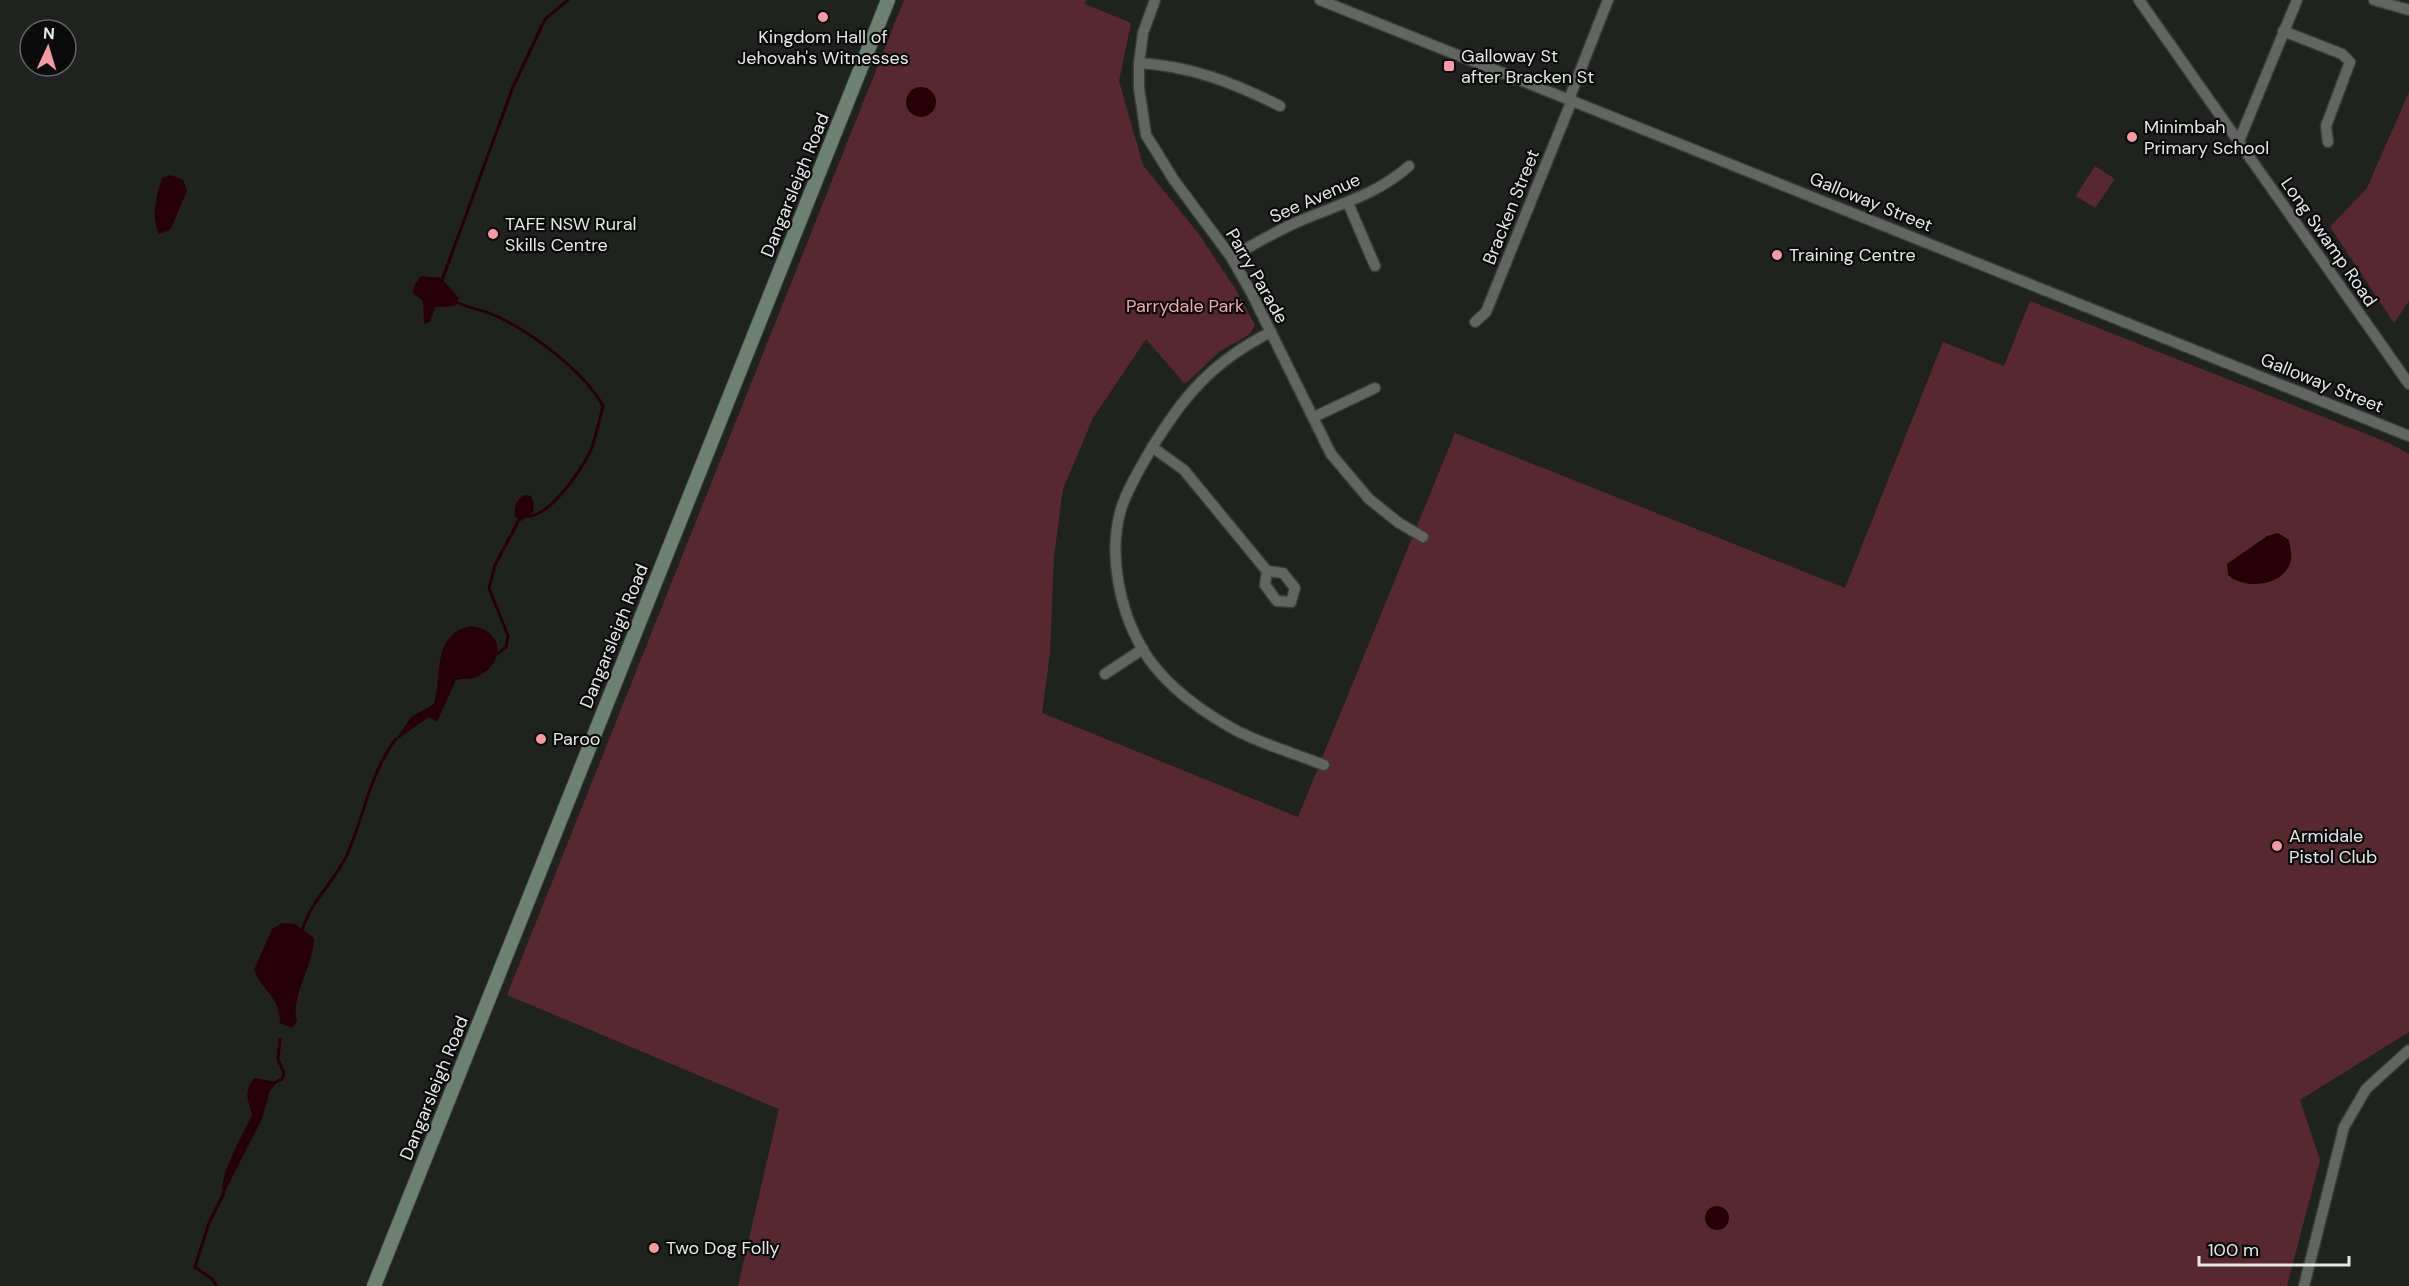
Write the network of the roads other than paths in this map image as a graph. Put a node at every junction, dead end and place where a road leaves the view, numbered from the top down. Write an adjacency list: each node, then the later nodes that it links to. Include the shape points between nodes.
1 (888, 0): 32 (street, Dangarsleigh Road)
2 (1155, 0): 10 (street, Parry Parade, via 1143,33)
3 (1320, 0): 11 (street, Galloway Street)
4 (1608, 0): 11 (street, Bracken Street)
5 (2139, 0): 13 (street, Long Swamp Road)
6 (2296, 0): 9 (street)
7 (2374, 0): 8 (street)
8 (2409, 10)
9 (2283, 31): 13 (street); 14 (street, via 2342,54 2350,62 2326,126)
10 (1139, 63): 12 (street, via 1209,74); 17 (street, Parry Parade, via 1146,135)
11 (1570, 99): 19 (street, Bracken Street, via 1486,312); 24 (street, Galloway Street)
12 (1280, 106)
13 (2239, 141): 21 (street, Long Swamp Road)
14 (2328, 142)
15 (1410, 166): 16 (street, See Avenue, via 1391,182)
16 (1348, 203): 17 (street, See Avenue, via 1300,221); 18 (street)
17 (1231, 257): 20 (street, Parry Parade)
18 (1375, 266)
19 (1475, 322)
20 (1271, 332): 23 (street, Parry Parade); 25 (street, via 1222,361 1195,385)
21 (2409, 384)
22 (1375, 388): 23 (street)
23 (1314, 417): 26 (street, Parry Parade, via 1330,454 1349,478 1376,506)
24 (2409, 435)
25 (1152, 447): 27 (street, via 1184,470); 28 (street, via 1121,509 1115,551 1121,592)
26 (1423, 537)
27 (1268, 571)
28 (1143, 649): 29 (street); 30 (street, via 1189,700 1225,724)
29 (1105, 674)
30 (1324, 765)
31 (2409, 1050): 33 (street, via 2366,1089 2344,1127)
32 (374, 1286)
33 (2304, 1286)

